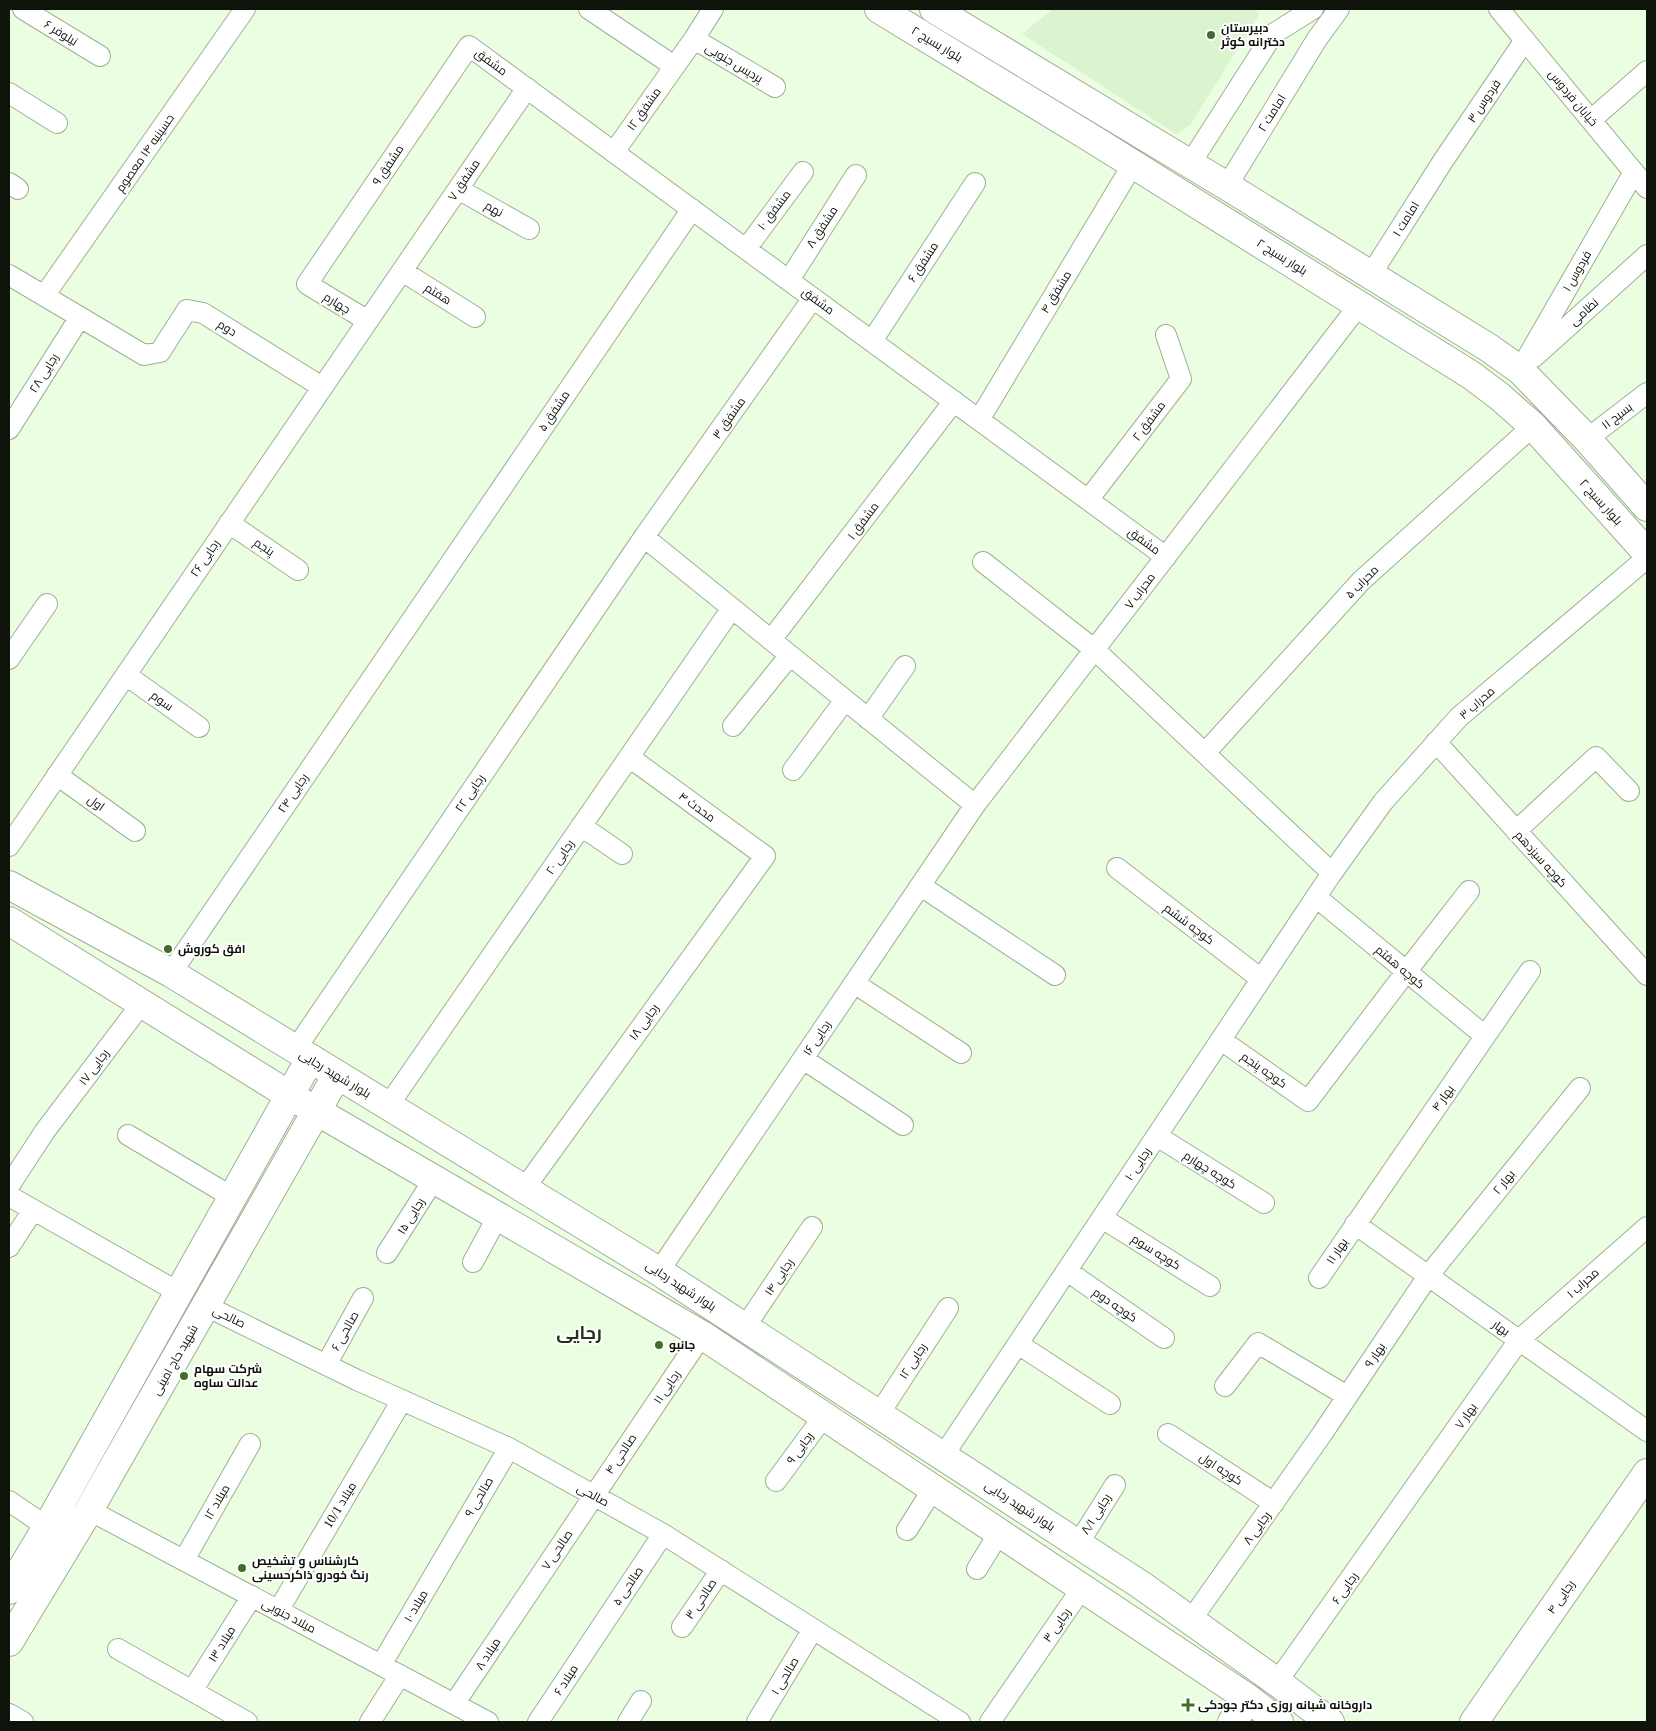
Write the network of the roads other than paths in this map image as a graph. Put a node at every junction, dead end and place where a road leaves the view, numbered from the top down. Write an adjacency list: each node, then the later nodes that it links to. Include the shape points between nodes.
1 (23, 9): 13 (street, نیلوفر ۶)
2 (245, 9): 41 (street, حسینیه ۱۴ معصوم)
3 (589, 9): 14 (street)
4 (713, 9): 10 (street, مشفق ۱۲)
5 (879, 9): 23 (main road, بلوار بسیج ۲)
6 (1313, 9): 24 (street, via 1273,34)
7 (1339, 9): 29 (street, امامت ۲)
8 (1501, 10): 11 (street, خیابان فردوس)
9 (942, 11): 24 (main road)
10 (694, 39): 14 (street, مشفق ۱۲); 16 (street, پردیس جنوبی)
11 (1525, 40): 19 (street, خیابان فردوس); 22 (street, فردوس ۳)
12 (469, 46): 17 (street, مشفق); 40 (street, مشفق ۹)
13 (100, 56)
14 (674, 66): 21 (street, مشفق ۱۲)
15 (1647, 71): 19 (street)
16 (775, 87)
17 (527, 88): 21 (street, مشفق); 30 (street, مشفق ۷)
18 (9, 93): 20 (street)
19 (1591, 120): 26 (street, خیابان فردوس)
20 (57, 123)
21 (614, 152): 32 (street, مشفق)
22 (1443, 161): 38 (street, امامت ۱)
23 (1133, 164): 43 (main road, بلوار بسیج ۲); 54 (street, مشفق ۴)
24 (1190, 164): 29 (main road)
25 (803, 172): 34 (street, مشفق ۱۰)
26 (1634, 172): 31 (street, خیابان فردوس); 49 (street, فردوس ۱)
27 (856, 175): 39 (street, مشفق ۸)
28 (974, 182): 48 (street, مشفق ۶)
29 (1227, 186): 38 (main road)
30 (458, 188): 33 (street, نهم); 36 (street, مشفق ۷)
31 (1647, 188)
32 (692, 209): 34 (street, مشفق); 69 (street, مشفق ۵)
33 (529, 228)
34 (746, 249): 39 (street, مشفق)
35 (1647, 255): 49 (street, نظامی)
36 (402, 271): 45 (street, هفتم); 46 (street, رجایی ۲۶)
37 (9, 275): 41 (street)
38 (1370, 276): 49 (main road)
39 (789, 280): 42 (street, مشفق)
40 (307, 284): 46 (street, چهارم)
41 (44, 296): 44 (street)
42 (813, 298): 48 (street, مشفق); 61 (street, مشفق ۳)
43 (1359, 305): 52 (main road, بلوار بسیج ۲); 63 (street, محراب ۷)
44 (80, 317): 50 (street, دوم, via 144,355 160,352 187,310 203,313); 56 (street, رجایی ۲۸)
45 (475, 317)
46 (368, 321): 50 (street, رجایی ۲۶)
47 (1166, 335): 58 (street, مشفق ۲, via 1181,379)
48 (872, 341): 53 (street, مشفق)
49 (1520, 370): 52 (main road); 57 (main road)
50 (322, 387): 60 (street, رجایی ۲۶)
51 (1647, 393): 57 (street, ۱۱ بسیج)
52 (1499, 396): 55 (main road, بلوار بسیج ۲)
53 (954, 401): 54 (street, مشفق); 70 (street, مشفق ۱)
54 (979, 420): 58 (street, مشفق)
55 (1533, 426): 62 (main road, بلوار بسیج ۲); 81 (street, محراب ۵, via 1361,581)
56 (9, 429)
57 (1587, 439): 59 (main road)
58 (1088, 500): 63 (street, مشفق)
59 (1647, 507)
60 (229, 523): 66 (street, پنجم); 75 (street, رجایی ۲۶)
61 (644, 537): 68 (street); 111 (street, رجایی ۲۲)
62 (1647, 553)
63 (1166, 557): 71 (street, محراب ۷)
64 (1647, 558): 80 (street, محراب ۳, via 1459,717)
65 (983, 562): 71 (street)
66 (298, 570)
67 (46, 604): 73 (street)
68 (732, 608): 70 (street); 82 (street, رجایی ۲۰)
69 (416, 613): 102 (street, رجایی ۲۴)
70 (771, 640): 72 (street)
71 (1095, 650): 81 (street); 86 (street, محراب ۷)
72 (790, 655): 76 (street); 78 (street)
73 (9, 659)
74 (905, 666): 77 (street)
75 (126, 675): 79 (street, سوم); 84 (street, رجایی ۲۶)
76 (845, 700): 77 (street); 83 (street)
77 (868, 719): 86 (street)
78 (734, 726)
79 (199, 727)
80 (1436, 742): 89 (street, کوچه سیزدهم); 94 (street, محراب ۳, via 1383,802)
81 (1205, 753): 94 (street)
82 (629, 757): 87 (street, رجایی ۲۰); 92 (street, محدث ۴)
83 (793, 770)
84 (57, 775): 88 (street, اول); 90 (street, رجایی ۲۶)
85 (1629, 791): 89 (street, via 1596,757)
86 (976, 805): 96 (street, رجایی ۱۶)
87 (581, 826): 91 (street); 116 (street, رجایی ۲۰)
88 (136, 831)
89 (1516, 831): 104 (street, کوچه سیزدهم)
90 (9, 846)
91 (622, 854)
92 (765, 856): 125 (street, رجایی ۱۸)
93 (1117, 868): 105 (street, کوچه ششم)
94 (1332, 872): 98 (street, رجایی ۱۰)
95 (9, 885): 102 (main road, بلوار شهید رجایی)
96 (921, 886): 103 (street); 106 (street, رجایی ۱۶)
97 (1469, 891): 101 (street)
98 (1316, 897): 101 (street, کوچه هفتم); 105 (street, رجایی ۱۰)
99 (9, 921): 107 (main road)
100 (1530, 971): 108 (street, بهار ۴)
101 (1406, 972): 108 (street, کوچه هفتم); 109 (street, کوچه پنجم, via 1308,1101)
102 (170, 973): 111 (main road, بلوار شهید رجایی)
103 (1055, 975)
104 (1647, 975)
105 (1262, 979): 109 (street, رجایی ۱۰)
106 (854, 983): 110 (street); 112 (street, رجایی ۱۶)
107 (142, 1003): 115 (main road); 124 (street, رجایی ۱۷, via 45,1131)
108 (1486, 1036): 132 (street, بهار ۴)
109 (1221, 1040): 120 (street, رجایی ۱۰)
110 (961, 1053)
111 (303, 1054): 113 (main road, بلوار شهید رجایی); 115 (main road)
112 (803, 1059): 118 (street); 138 (street, رجایی ۱۶)
113 (337, 1075): 116 (main road, بلوار شهید رجایی); 117 (main road, شهید حاج امینی)
114 (1580, 1088): 140 (street, بهار ۲)
115 (289, 1095): 117 (main road); 121 (main road)
116 (388, 1106): 125 (main road, بلوار شهید رجایی)
117 (316, 1110): 122 (main road, شهید حاج امینی); 123 (main road)
118 (903, 1125)
119 (128, 1135): 127 (street)
120 (1157, 1136): 128 (street, کوچه چهارم); 131 (street, رجایی ۱۰)
121 (264, 1142): 122 (main road, via 272,1139 282,1141); 127 (main road)
122 (290, 1157): 145 (main road, شهید حاج امینی)
123 (434, 1179): 130 (main road); 136 (street, رجایی ۱۵)
124 (9, 1186)
125 (524, 1189): 138 (main road, بلوار شهید رجایی)
126 (9, 1196): 129 (street)
127 (232, 1197): 143 (main road)
128 (1264, 1204)
129 (33, 1210): 135 (street); 143 (street)
130 (498, 1216): 137 (street); 148 (main road)
131 (1102, 1218): 139 (street, رجایی ۱۰); 142 (street, کوچه سوم)
132 (1355, 1224): 140 (street, بهار); 141 (street, بهار ۱۱)
133 (812, 1227): 147 (street, رجایی ۱۴)
134 (1647, 1227): 150 (street, محراب ۱)
135 (9, 1247)
136 (388, 1253)
137 (473, 1262)
138 (659, 1271): 147 (main road, بلوار شهید رجایی)
139 (1066, 1271): 149 (street, کوچه دوم); 151 (street, رجایی ۱۰)
140 (1428, 1276): 150 (street, بهار); 154 (street, بهار ۹)
141 (1319, 1278)
142 (1210, 1286)
143 (178, 1292): 175 (main road)
144 (363, 1298): 152 (street, صالحی ۶)
145 (206, 1306): 152 (street, صالحی); 174 (main road, شهید حاج امینی)
146 (948, 1308): 158 (street, رجایی ۱۲)
147 (745, 1327): 158 (main road, بلوار شهید رجایی)
148 (702, 1335): 157 (street, رجایی ۱۱); 159 (main road)
149 (1164, 1338)
150 (1519, 1340): 160 (street, بهار); 170 (street, بهار ۷)
151 (1018, 1344): 156 (street); 165 (street, رجایی ۱۰)
152 (326, 1365): 155 (street, صالحی)
153 (1225, 1386): 154 (street, via 1258,1343)
154 (1347, 1396): 162 (street, بهار ۹)
155 (402, 1400): 164 (street, صالحی); 188 (street, میلاد 10/1)
156 (1110, 1404)
157 (649, 1413): 171 (street, صالحی ۴)
158 (878, 1414): 165 (main road, بلوار شهید رجایی)
159 (824, 1416): 167 (street, رجایی ۹); 169 (main road)
160 (1647, 1431)
161 (1168, 1434): 173 (street, کوچه اول)
162 (1322, 1434): 173 (street, رجایی ۸)
163 (250, 1444): 181 (street, میلاد ۱۲)
164 (509, 1448): 171 (street, صالحی); 180 (street, صالحی ۹)
165 (944, 1456): 179 (main road, بلوار شهید رجایی)
166 (1647, 1472): 215 (main road, رجایی ۴)
167 (776, 1481)
168 (1115, 1485): 179 (street, رجایی ۸/۱)
169 (933, 1489): 176 (street); 178 (main road)
170 (1412, 1493): 197 (street, رجایی ۶)
171 (593, 1495): 177 (street, صالحی); 187 (street, صالحی ۷)
172 (9, 1501): 175 (street)
173 (1274, 1503): 189 (street, رجایی ۸)
174 (89, 1510): 181 (street, میلاد جنوبی); 193 (main road, شهید حاج امینی)
175 (47, 1527): 185 (main road)
176 (907, 1530)
177 (663, 1534): 183 (street, صالحی); 192 (street, صالحی ۵)
178 (1000, 1534): 182 (street); 184 (main road)
179 (1078, 1544): 189 (main road, بلوار شهید رجایی)
180 (450, 1546): 195 (street, میلاد ۱۰)
181 (184, 1560): 186 (street, میلاد جنوبی)
182 (977, 1569)
183 (721, 1570): 190 (street, صالحی ۳); 191 (street, صالحی)
184 (1082, 1588): 199 (main road); 211 (street, رجایی ۳)
185 (9, 1590)
186 (252, 1596): 188 (street, میلاد جنوبی); 198 (street, میلاد ۱۳)
187 (521, 1604): 201 (street, میلاد ۸)
188 (278, 1610): 195 (street, میلاد جنوبی)
189 (1191, 1620): 197 (main road, بلوار شهید رجایی)
190 (682, 1627)
191 (813, 1629): 209 (street, صالحی ۱); 210 (street, صالحی)
192 (593, 1637): 207 (street, میلاد ۶)
193 (9, 1642)
194 (118, 1649): 198 (street)
195 (381, 1665): 196 (street, میلاد جنوبی)
196 (400, 1675): 201 (street, میلاد جنوبی); 206 (street)
197 (1278, 1682): 214 (main road, بلوار شهید رجایی)
198 (192, 1691): 205 (street)
199 (1248, 1699): 212 (main road); 213 (main road)
200 (641, 1701): 208 (street)
201 (454, 1704): 203 (street, میلاد جنوبی)
202 (9, 1714): 204 (street)
203 (476, 1719)
204 (23, 1722)
205 (247, 1722)
206 (370, 1722)
207 (538, 1722)
208 (628, 1722)
209 (758, 1722)
210 (960, 1722)
211 (990, 1722)
212 (1232, 1722)
213 (1279, 1722)
214 (1330, 1722)
215 (1474, 1722)

